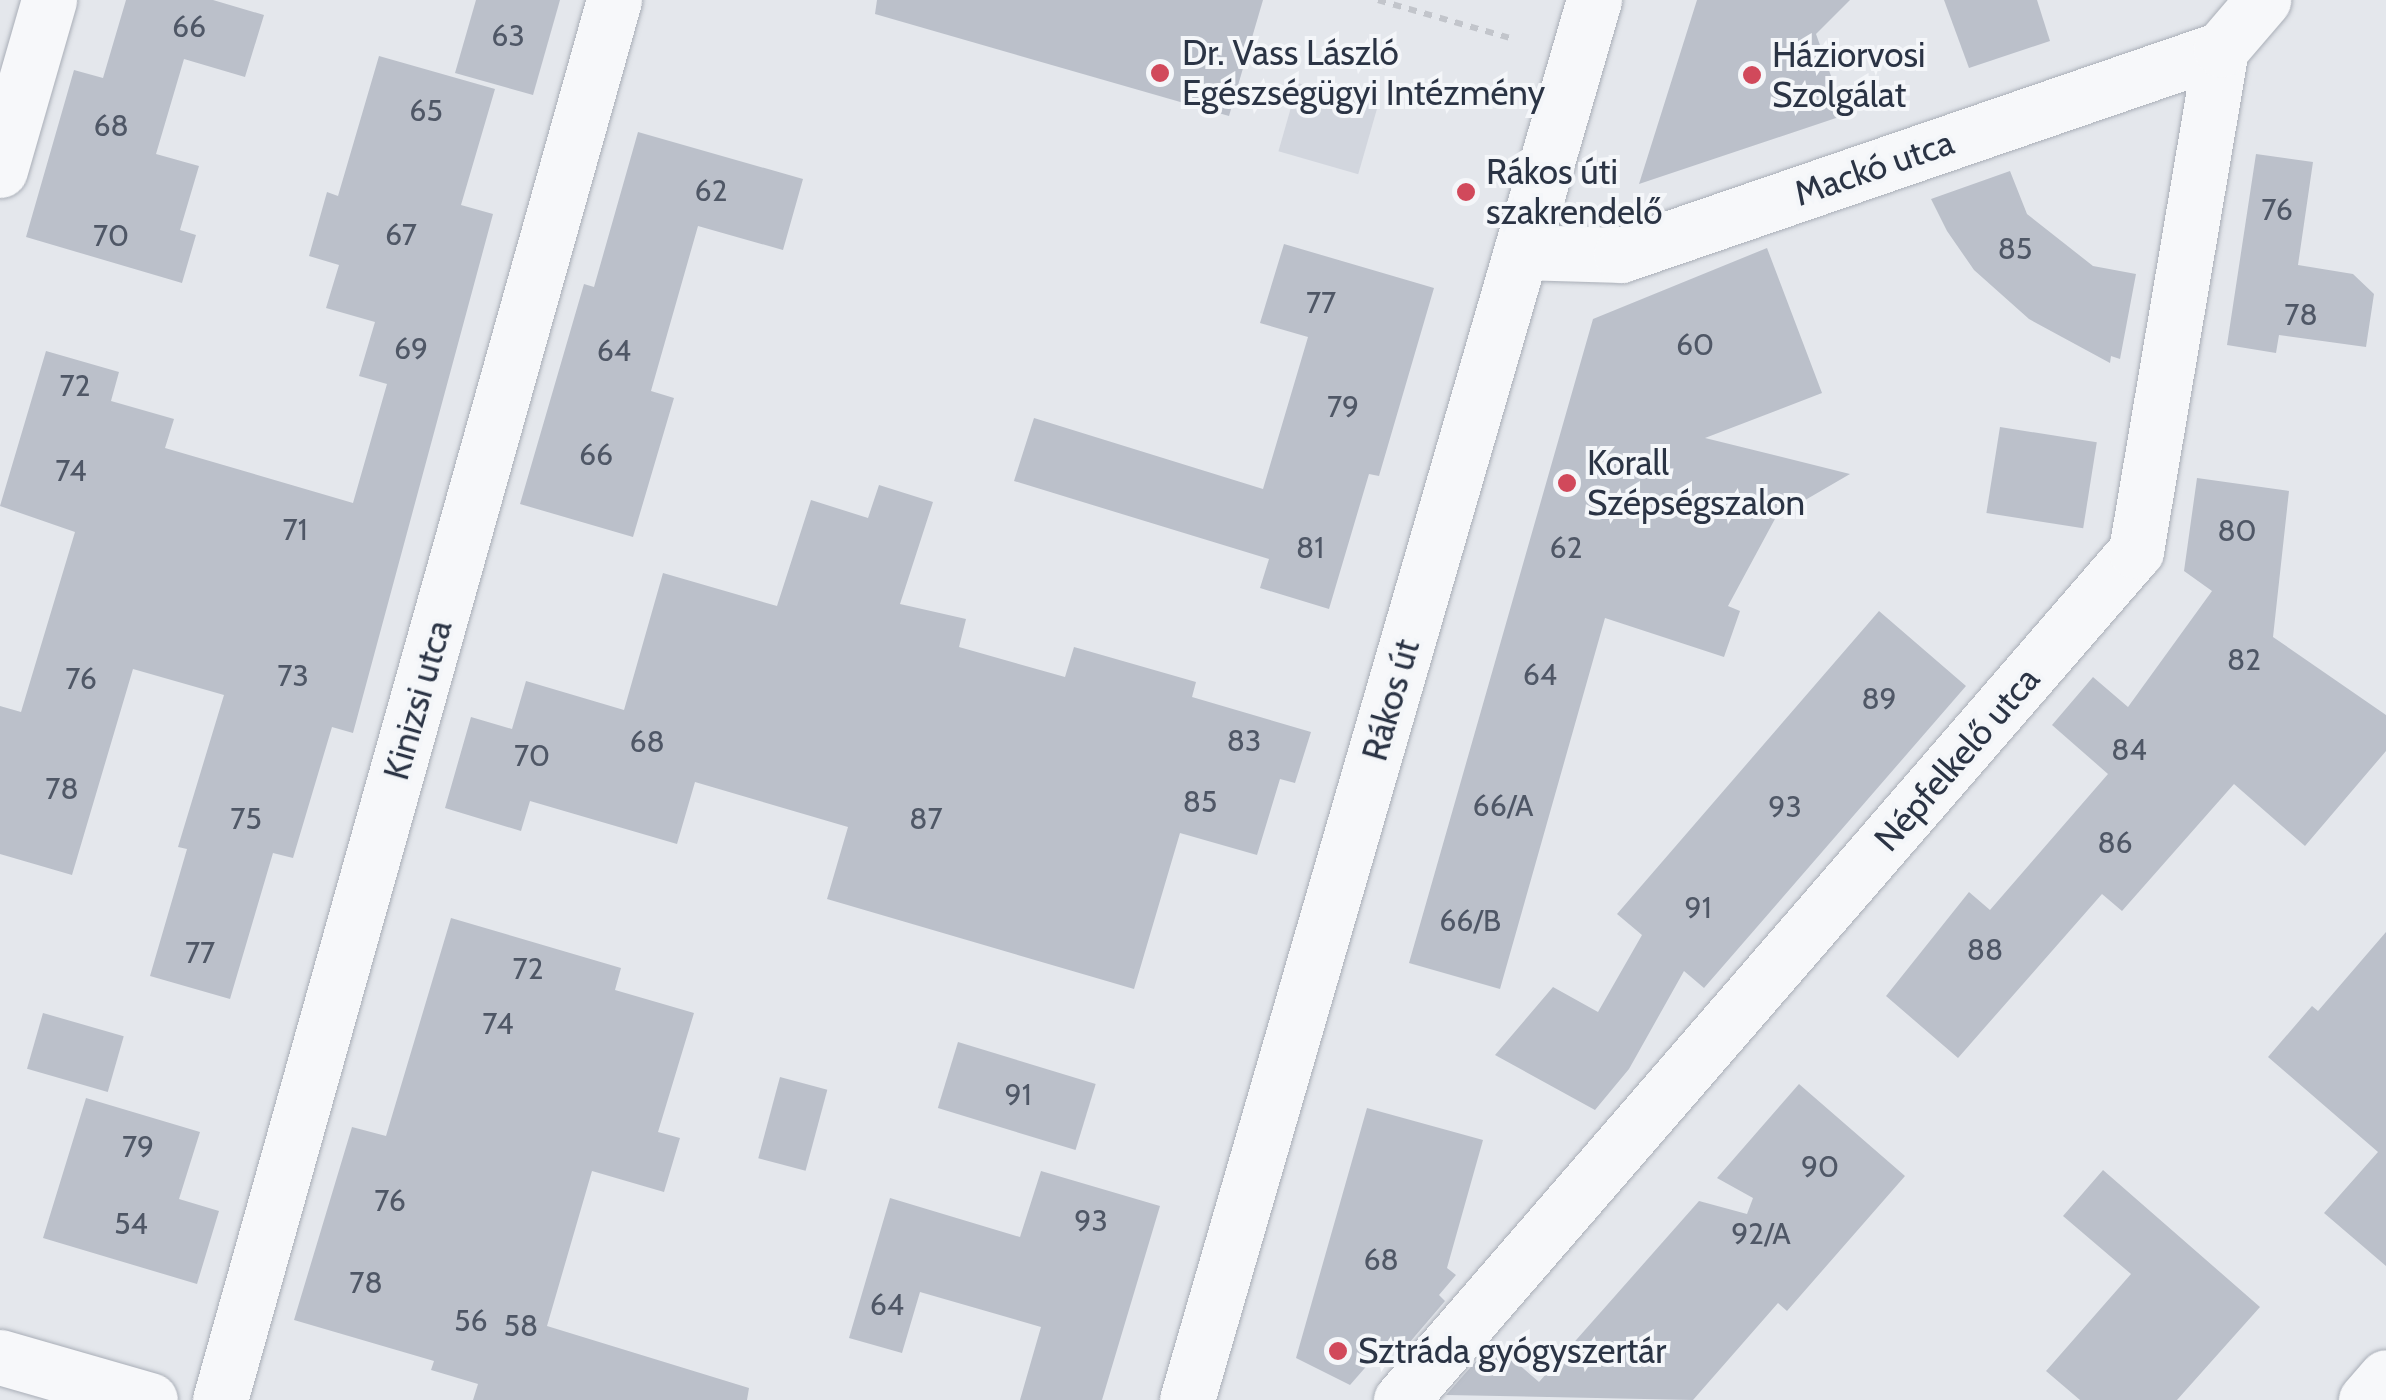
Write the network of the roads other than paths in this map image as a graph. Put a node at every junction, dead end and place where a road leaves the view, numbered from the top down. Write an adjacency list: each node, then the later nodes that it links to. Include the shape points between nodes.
1 (49, 0): 6 (street)
2 (614, 0): 12 (street, Kinizsi utca)
3 (1594, 0): 7 (street, Rákos út)
4 (2263, 0): 5 (street)
5 (2221, 49): 7 (street, Mackó utca, via 1621,255); 13 (street, Népfelkelő utca, via 2136,551)
6 (0, 170)
7 (1522, 252): 10 (street, Rákos út)
8 (0, 1356): 11 (street)
9 (2386, 1377): 14 (street)
10 (1203, 1385)
11 (150, 1400)
12 (220, 1400)
13 (1401, 1400)
14 (2366, 1400)

